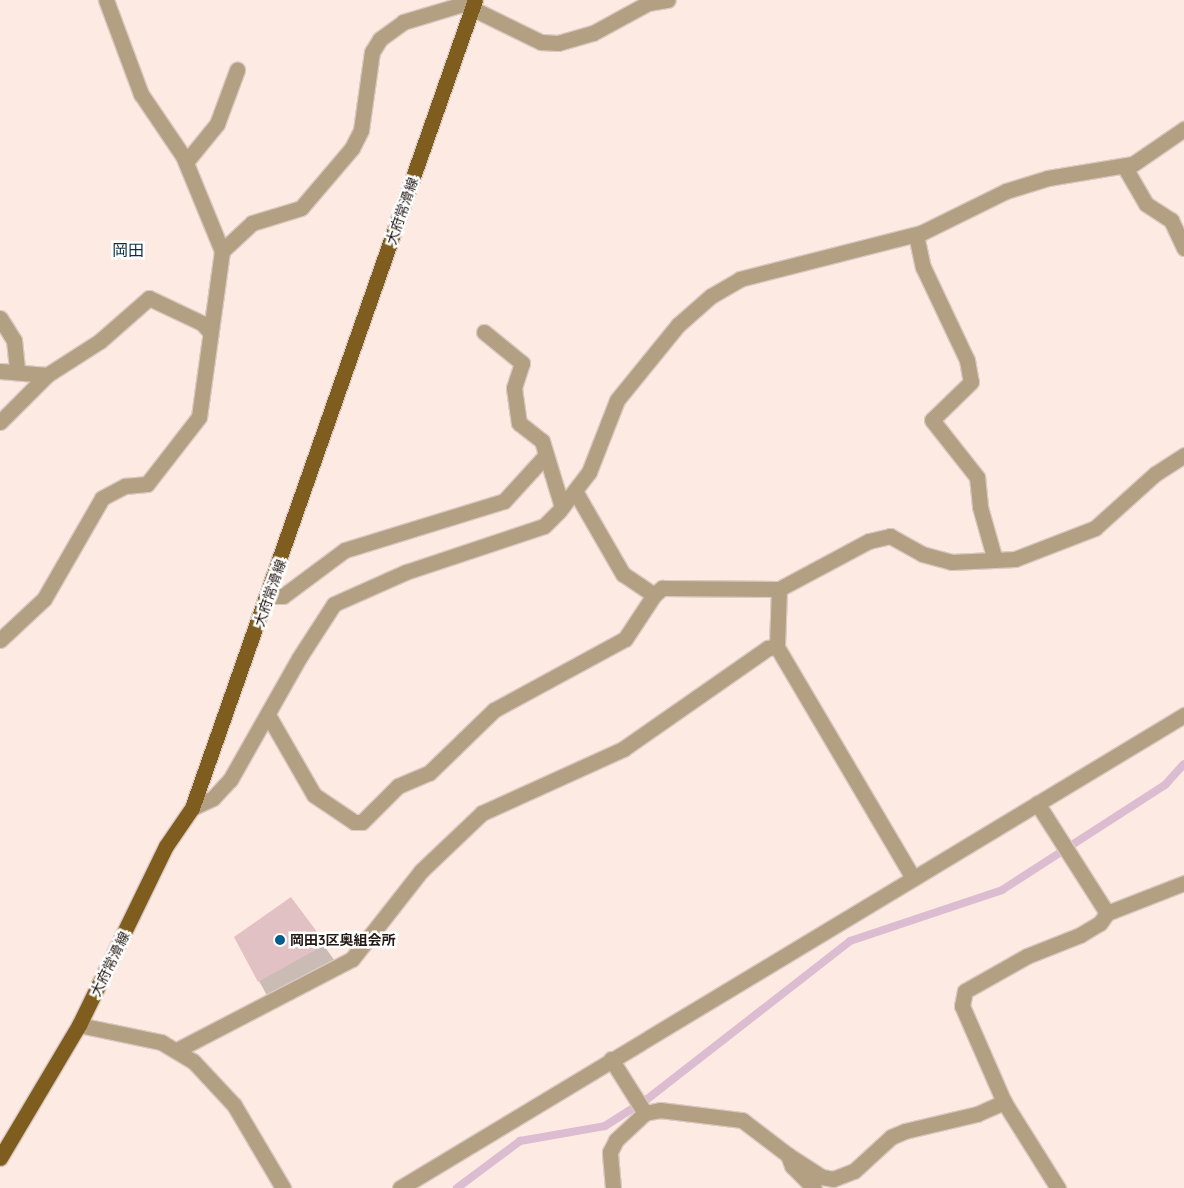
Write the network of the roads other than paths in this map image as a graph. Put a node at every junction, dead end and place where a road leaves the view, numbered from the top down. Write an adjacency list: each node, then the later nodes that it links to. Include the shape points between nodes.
1 (106, 0): 6 (street, via 141,94)
2 (668, 0): 3 (street, via 648,3 593,33 558,43 541,42)
3 (474, 4): 10 (street, via 463,4 404,22 380,39 372,52 361,130 352,148 301,208 252,223); 25 (main road, 大府常滑線)
4 (236, 70): 6 (street, via 217,124)
5 (1184, 129): 7 (street)
6 (186, 162): 10 (street)
7 (1124, 166): 8 (street, via 1048,178 1006,191); 9 (street, via 1146,204 1170,220)
8 (916, 235): 20 (street, via 740,279 711,296 678,325 617,400 589,472); 22 (street, via 923,267 967,360 971,382 932,420 977,477 980,507)
9 (1184, 248)
10 (222, 251): 12 (street)
11 (0, 318): 15 (street, via 14,340)
12 (210, 332): 16 (street, via 202,323 149,298 100,341); 26 (street, via 199,417 148,484 125,486 102,498 44,598)
13 (484, 332): 18 (street, via 522,362 514,388 519,423 542,441)
14 (0, 370): 15 (street)
15 (17, 370): 16 (street)
16 (47, 375): 17 (street)
17 (0, 422)
18 (546, 455): 21 (street); 25 (street, via 504,501 345,550 283,596)
19 (1184, 455): 22 (street, via 1094,528 1015,559)
20 (575, 490): 21 (street); 24 (street, via 624,574)
21 (562, 507): 28 (street, via 544,526 406,572 334,604)
22 (995, 560): 23 (street, via 952,562 890,536 870,541)
23 (778, 588): 24 (street, via 662,588); 27 (street)
24 (654, 594): 28 (street, via 625,639 494,710 429,773 398,786 362,822 354,822 314,795)
25 (269, 596): 31 (main road, 大府常滑線)
26 (0, 640)
27 (777, 647): 32 (street); 36 (street, via 768,648 623,749 482,813 422,871 352,959)
28 (268, 715): 31 (street, via 230,780 214,798)
29 (1184, 715): 30 (street)
30 (1037, 803): 32 (street); 34 (street)
31 (192, 808): 35 (main road, 大府常滑線, via 166,846)
32 (913, 878): 37 (street)
33 (1184, 883): 34 (street)
34 (1107, 912): 38 (street, via 1100,924 1080,935 1027,956 965,990 962,1006)
35 (79, 1025): 36 (street, via 161,1042); 40 (main road, 大府常滑線)
36 (177, 1050): 42 (street, via 209,1076 234,1106)
37 (611, 1059): 39 (street); 43 (street)
38 (1004, 1102): 41 (street, via 977,1114 891,1137 854,1171); 45 (street)
39 (644, 1113): 41 (street, via 660,1110 742,1120); 44 (street, via 616,1140 610,1152)
40 (0, 1158)
41 (821, 1184)
42 (283, 1188)
43 (400, 1188)
44 (613, 1188)
45 (1058, 1188)

